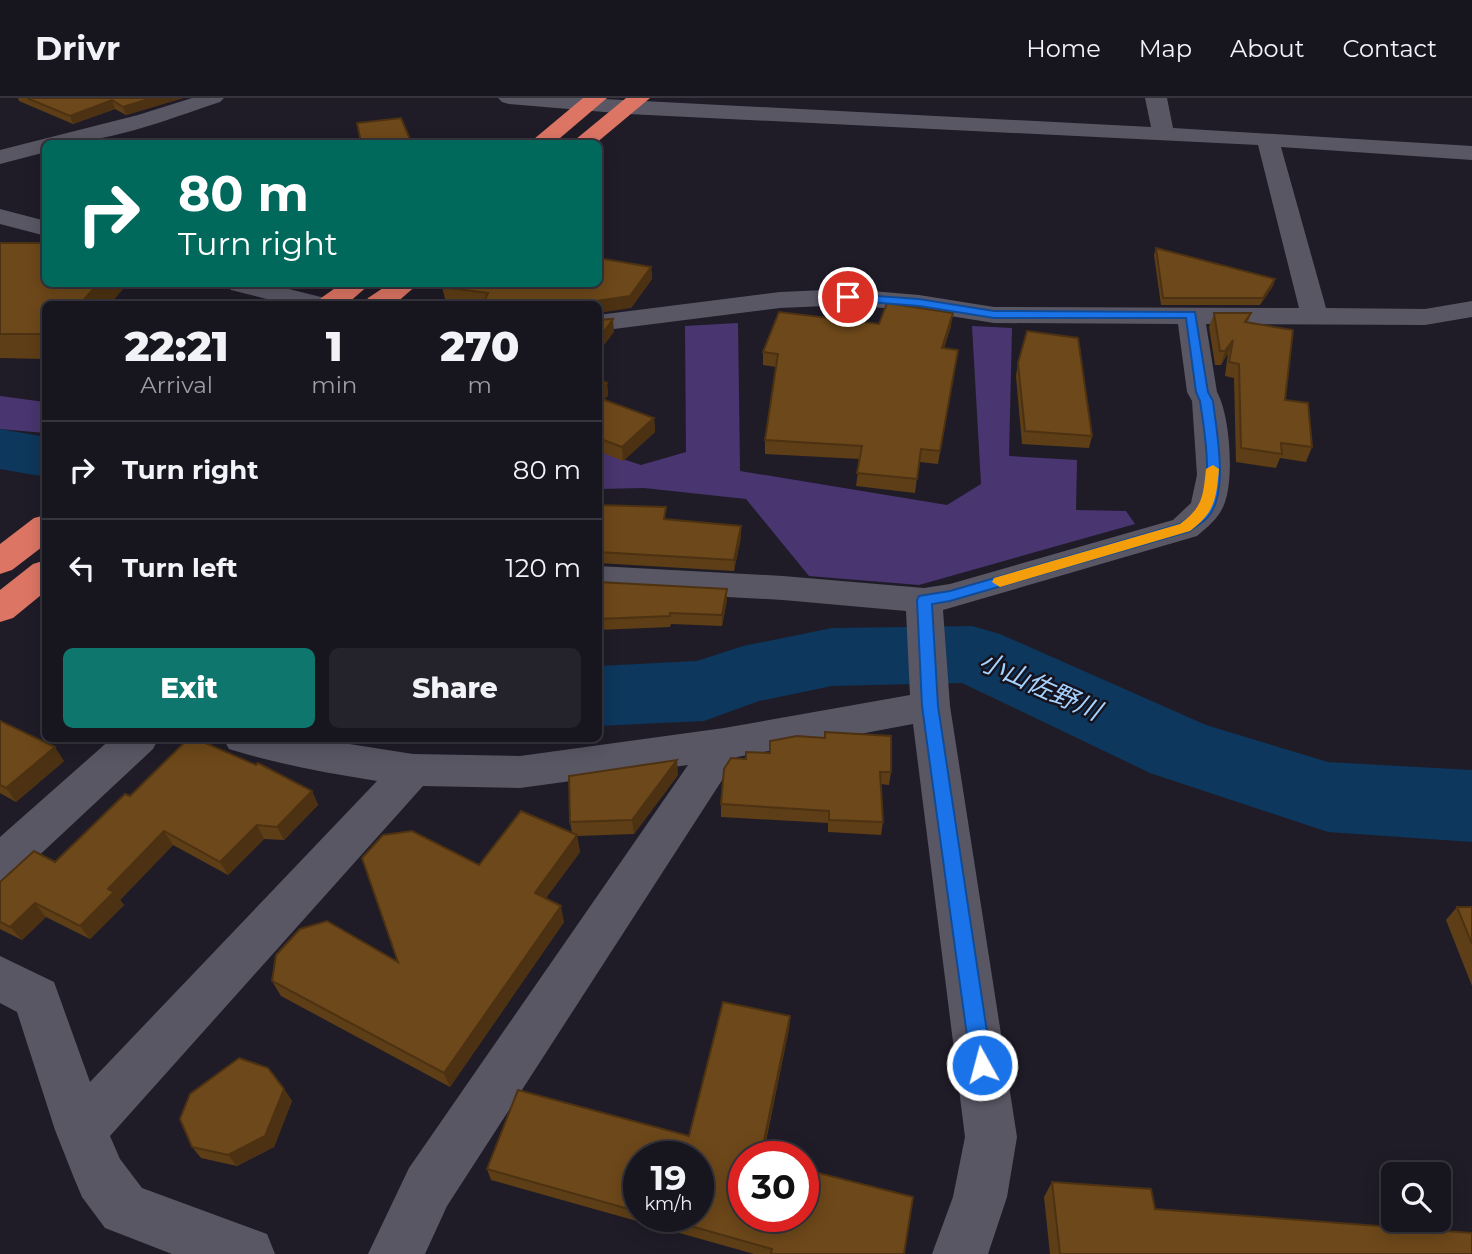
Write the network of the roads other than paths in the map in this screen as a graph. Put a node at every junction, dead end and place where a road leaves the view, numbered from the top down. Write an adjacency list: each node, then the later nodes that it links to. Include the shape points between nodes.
1 (213, 98): 8 (street)
2 (509, 98): 4 (street)
3 (1156, 98): 6 (street)
4 (592, 102): 5 (street); 9 (highway)
5 (633, 103): 6 (street); 10 (highway)
6 (1163, 134): 7 (street)
7 (1268, 139): 12 (street); 24 (street)
8 (68, 140)
9 (544, 140)
10 (586, 140)
11 (42, 146): 13 (street)
12 (1472, 153)
13 (0, 157)
14 (0, 216): 15 (street)
15 (42, 228)
16 (251, 287): 19 (street)
17 (354, 287): 20 (highway)
18 (401, 287): 21 (highway)
19 (304, 301)
20 (335, 301)
21 (382, 301)
22 (1472, 309): 24 (street, via 1425,317)
23 (1191, 315): 24 (street); 25 (street, via 994,315 848,297 780,300); 28 (street, via 1214,461 1203,514 1185,527)
24 (1315, 318)
25 (602, 322)
26 (41, 576): 29 (highway)
27 (602, 578): 28 (street, via 783,588)
28 (925, 606): 30 (street)
29 (0, 609)
30 (929, 697): 33 (street); 40 (street, via 991,1137 986,1175)
31 (135, 742): 35 (street)
32 (260, 742): 34 (street)
33 (724, 744): 34 (street, via 520,772); 39 (street, via 428,1188)
34 (413, 770): 37 (street)
35 (0, 864)
36 (0, 978): 37 (street, via 37,998)
37 (81, 1130): 38 (street, via 101,1178 124,1209)
38 (247, 1254)
39 (396, 1254)
40 (960, 1254)

